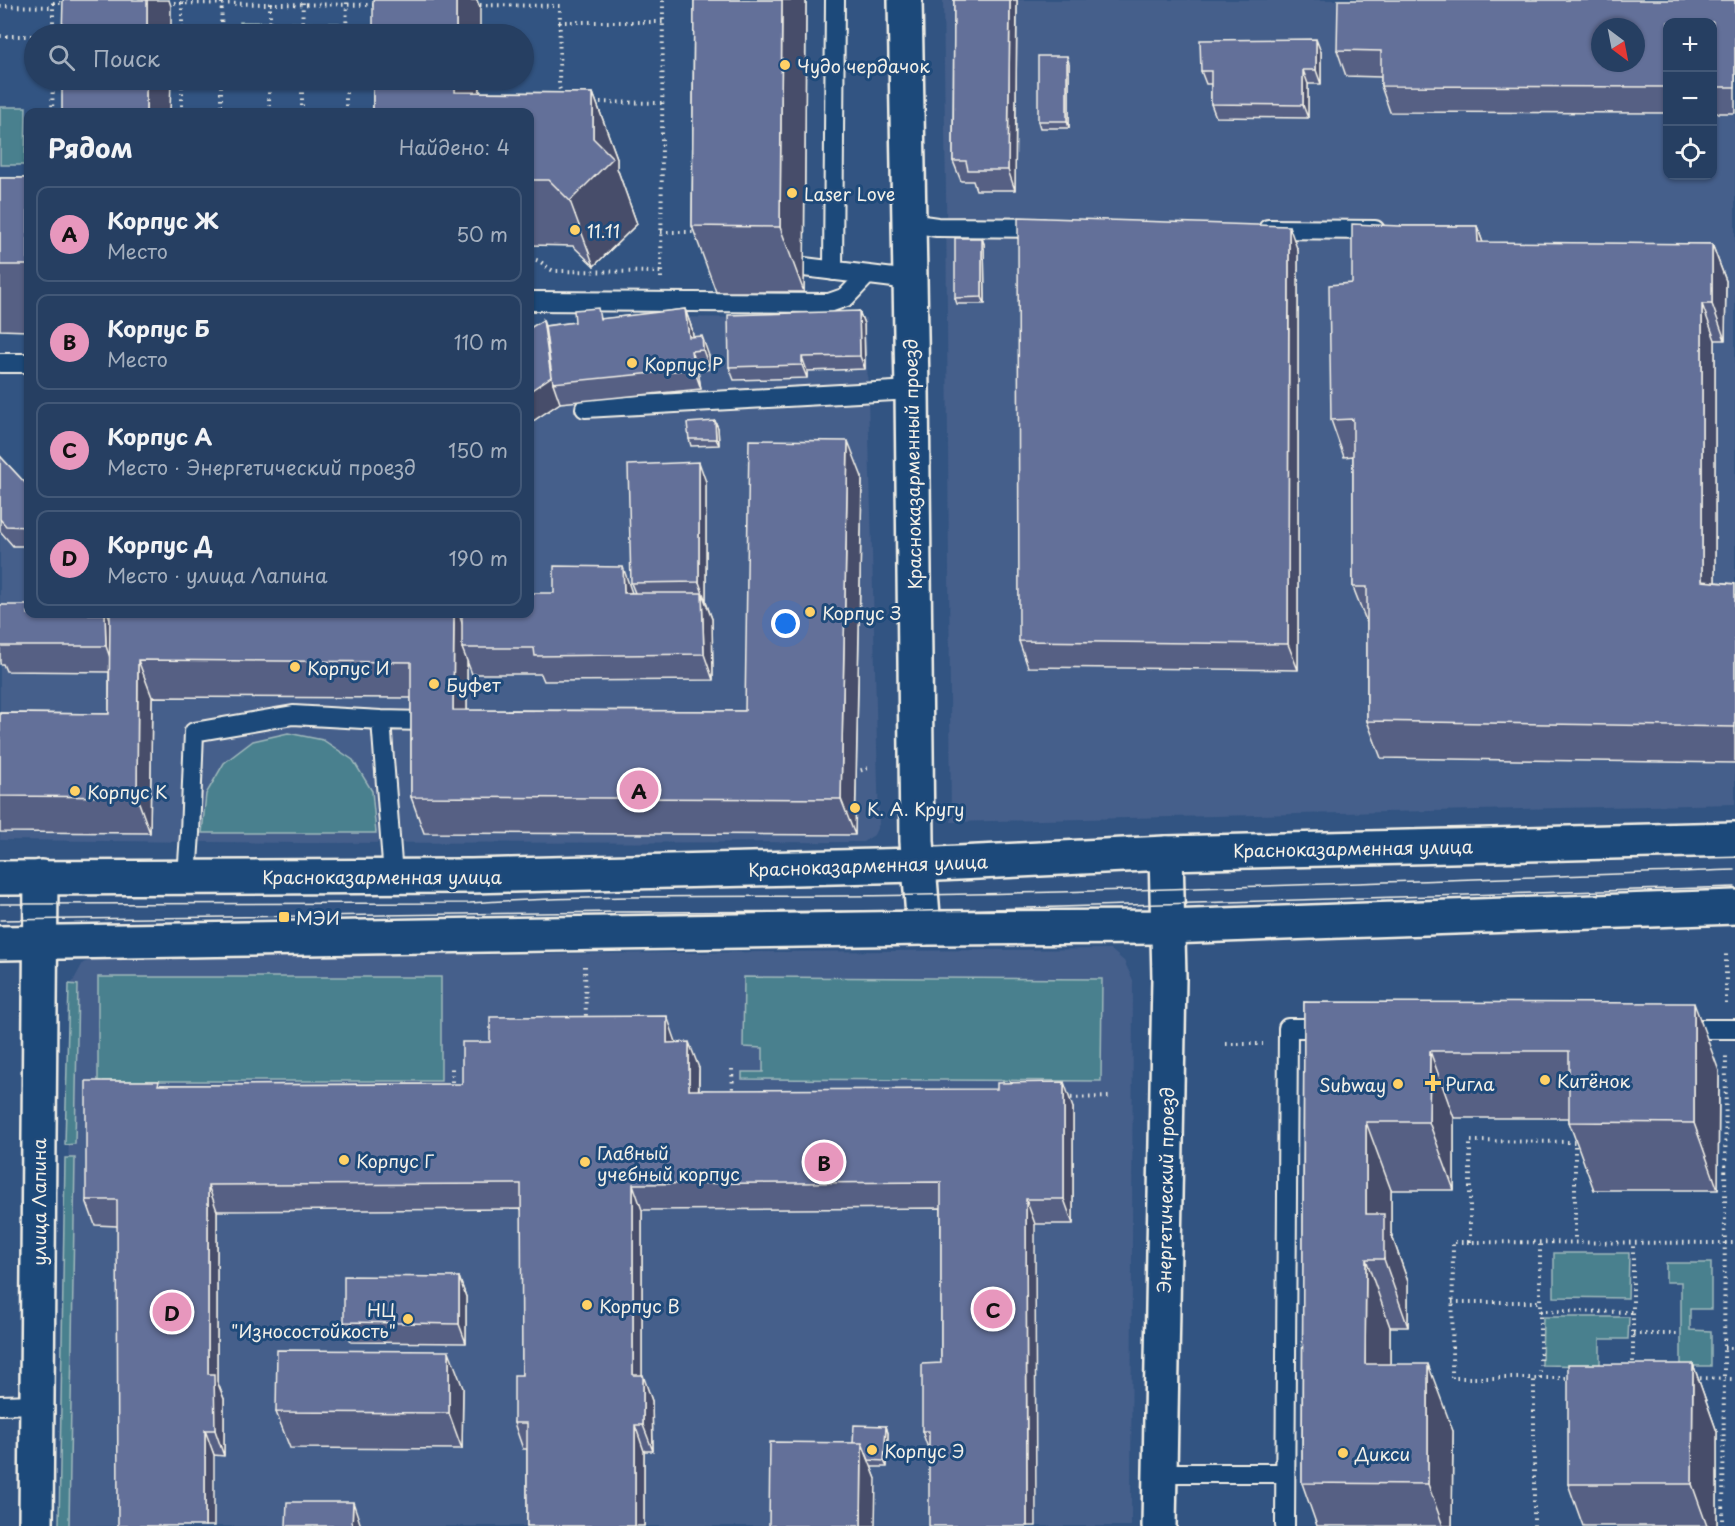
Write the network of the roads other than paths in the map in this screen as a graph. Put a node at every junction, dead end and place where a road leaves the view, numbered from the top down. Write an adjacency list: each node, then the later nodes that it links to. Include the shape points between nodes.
1 (835, 0): 8 (lane)
2 (905, 0): 3 (main road, Красноказарменный проезд)
3 (909, 223): 4 (lane, via 938,227); 10 (main road, Красноказарменный проезд)
4 (1062, 228)
5 (1254, 229): 6 (lane)
6 (1397, 230)
7 (804, 267): 8 (lane)
8 (832, 270): 9 (lane)
9 (867, 275): 10 (lane); 11 (lane, via 846,297 829,303)
10 (910, 280): 14 (main road, Красноказарменный проезд)
11 (534, 301)
12 (0, 363): 13 (lane)
13 (24, 363)
14 (912, 390): 15 (lane); 20 (main road, Красноказарменный проезд)
15 (585, 408)
16 (381, 720): 17 (lane); 21 (lane); 23 (lane, via 293,715 194,732)
17 (425, 721)
18 (1735, 839): 19 (main road, Красноказарменная улица)
19 (1166, 853): 20 (main road, Красноказарменная улица); 26 (main road, Энергетический проезд)
20 (917, 865): 21 (main road, Красноказарменная улица); 27 (main road, Красноказарменный проезд)
21 (393, 876): 23 (main road, Красноказарменная улица)
22 (41, 877): 23 (main road, Красноказарменная улица); 24 (main road, Красноказарменная улица); 29 (main road, улица Лапина)
23 (187, 877)
24 (0, 878)
25 (1735, 907): 26 (main road)
26 (1168, 927): 27 (main road); 35 (main road, Энергетический проезд)
27 (924, 928): 29 (main road)
28 (0, 943): 29 (main road)
29 (40, 943): 33 (main road, улица Лапина)
30 (1348, 1028): 36 (lane, via 1288,1028 1295,1305)
31 (1667, 1029): 32 (lane)
32 (1730, 1029)
33 (37, 1404): 34 (lane); 37 (main road, улица Лапина)
34 (0, 1405)
35 (1160, 1473): 36 (lane); 38 (main road, Энергетический проезд)
36 (1285, 1473): 39 (lane)
37 (36, 1526)
38 (1159, 1526)
39 (1285, 1526)

